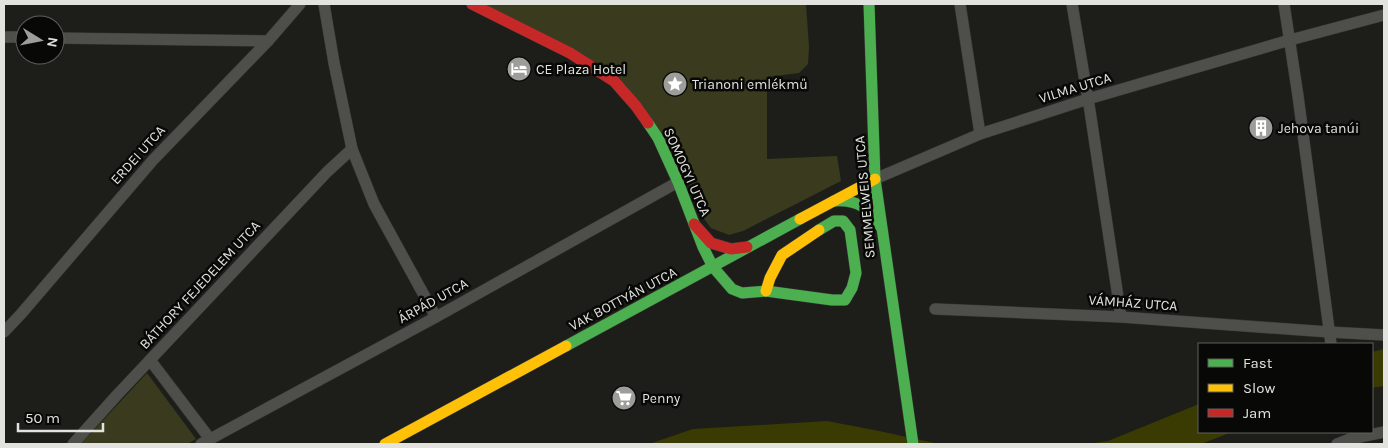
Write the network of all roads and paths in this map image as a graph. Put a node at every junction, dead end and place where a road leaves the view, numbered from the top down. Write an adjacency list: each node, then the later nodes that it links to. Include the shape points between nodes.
1 (300, 4): 11 (street, ERDEI UTCA)
2 (324, 4): 14 (street)
3 (472, 4): 16 (main road, SOMOGYI UTCA, via 570,54 614,81 658,138)
4 (869, 4): 15 (main road, SEMMELWEIS UTCA)
5 (960, 4): 13 (street)
6 (1072, 4): 12 (street)
7 (1284, 4): 10 (street)
8 (1384, 15): 10 (street, VILMA UTCA)
9 (65, 38): 11 (street)
10 (1290, 40): 12 (street, VILMA UTCA); 28 (street)
11 (268, 41): 26 (street, ERDEI UTCA, via 152,160)
12 (1088, 99): 13 (street, VILMA UTCA); 25 (street)
13 (980, 134): 15 (street, VILMA UTCA)
14 (352, 149): 24 (street, via 374,204); 29 (street, BÁTHORY FEJEDELEM UTCA)
15 (875, 179): 17 (main road, VAK BOTTYÁN UTCA); 19 (main road, SEMMELWEIS UTCA)
16 (678, 182): 18 (main road, SOMOGYI UTCA); 24 (street, ÁRPÁD UTCA)
17 (831, 202): 19 (main road, via 848,200 864,206); 20 (main road, VAK BOTTYÁN UTCA)
18 (694, 224): 20 (main road, via 711,243 731,249); 21 (main road, SOMOGYI UTCA)
19 (881, 227): 35 (main road, SEMMELWEIS UTCA)
20 (750, 246): 21 (main road, VAK BOTTYÁN UTCA)
21 (713, 267): 22 (main road, SOMOGYI UTCA, via 732,290 742,293); 34 (main road, VAK BOTTYÁN UTCA)
22 (766, 290): 22 (main road, via 782,255 834,221 843,222 850,230 856,273 845,300)
23 (935, 309): 25 (street, VÁMHÁZ UTCA)
24 (436, 317): 32 (street, ÁRPÁD UTCA)
25 (1121, 317): 28 (street, VÁMHÁZ UTCA)
26 (4, 332)
27 (1384, 335): 28 (street, VÁMHÁZ UTCA)
28 (1330, 338)
29 (150, 360): 32 (street); 33 (street, BÁTHORY FEJEDELEM UTCA)
30 (1384, 432): 31 (street)
31 (1350, 438): 36 (street)
32 (206, 442)
33 (73, 444)
34 (385, 444)
35 (913, 444)
36 (1337, 444)

